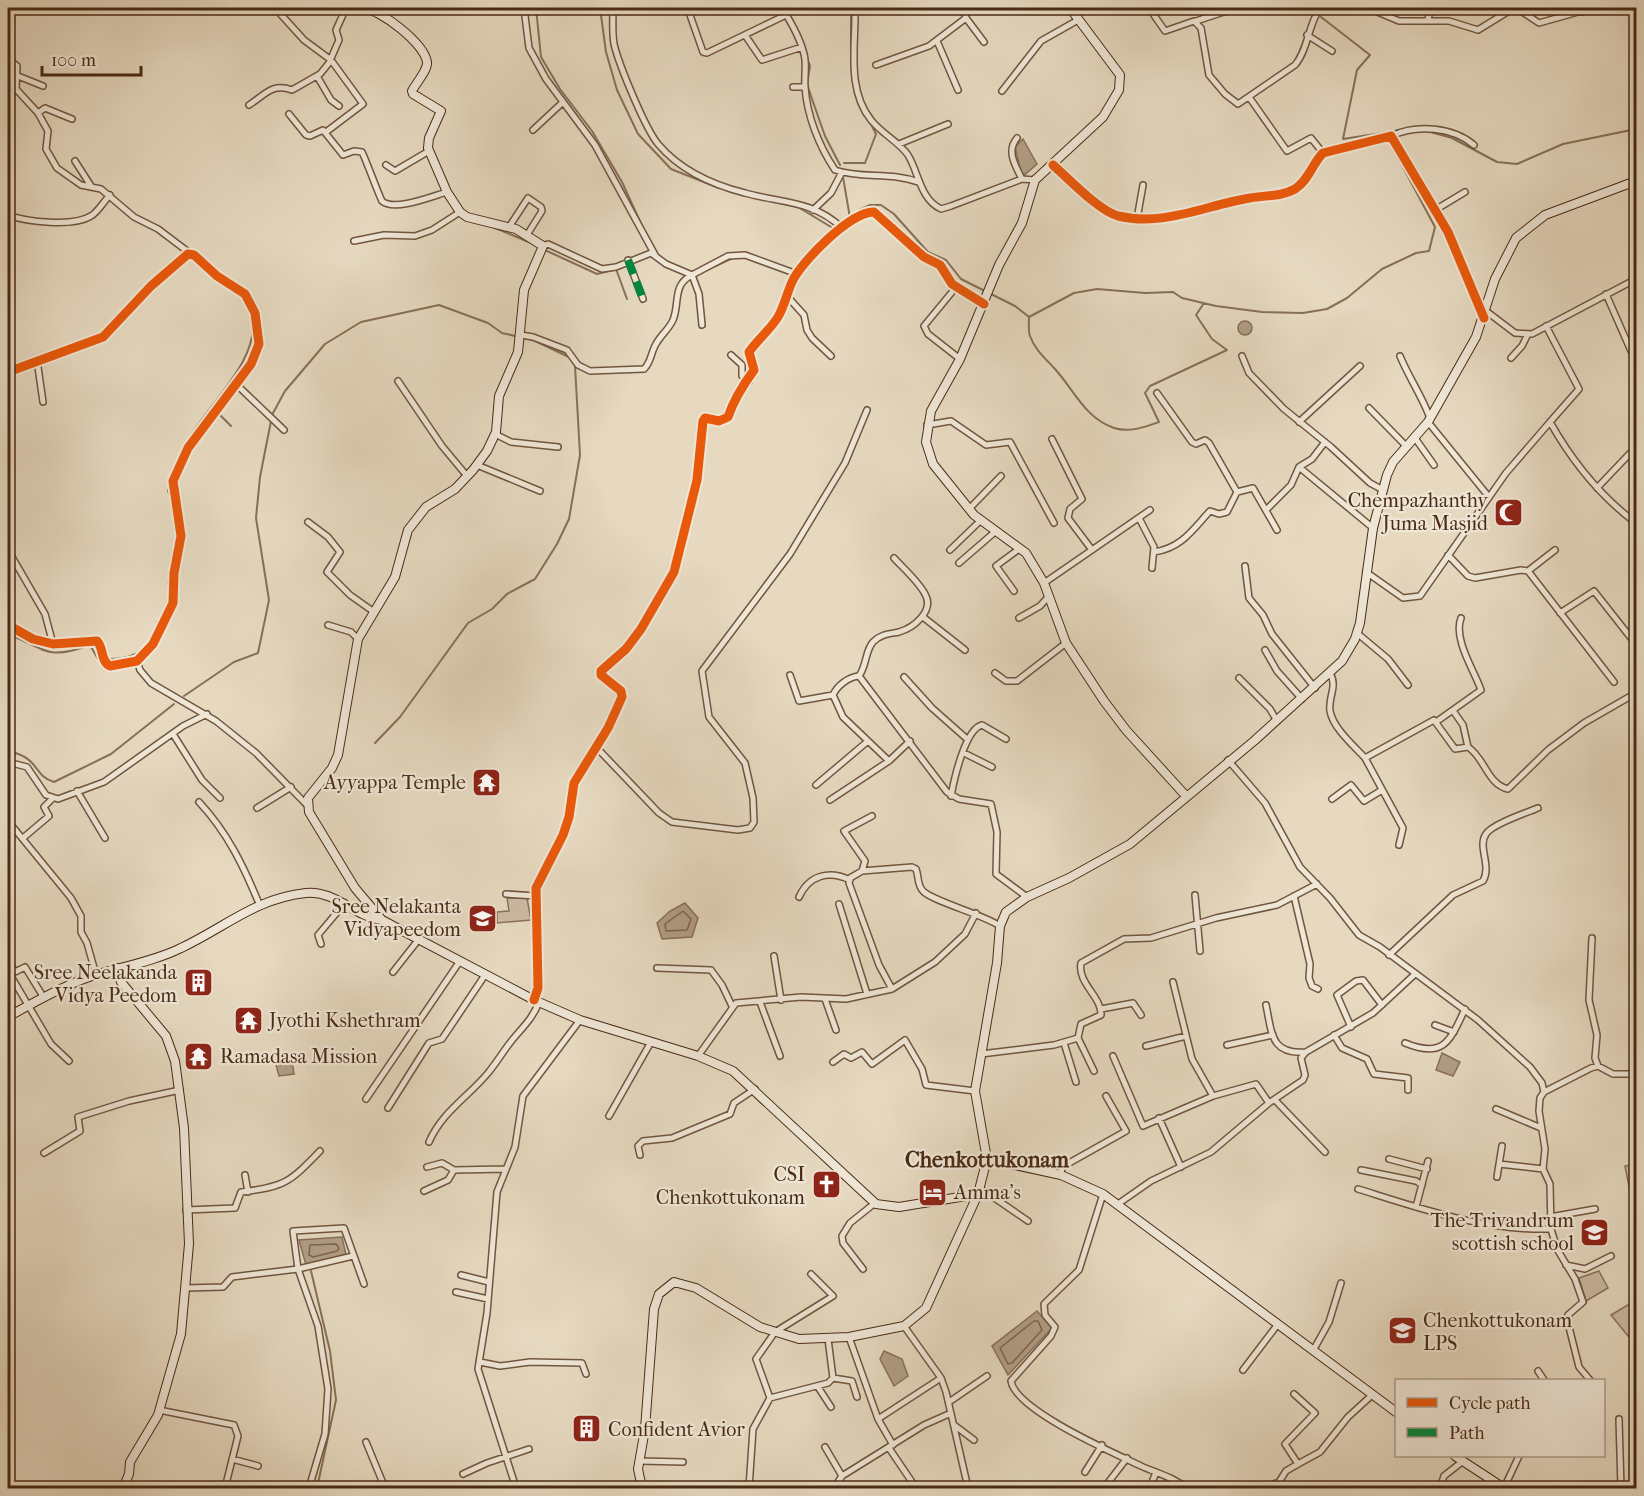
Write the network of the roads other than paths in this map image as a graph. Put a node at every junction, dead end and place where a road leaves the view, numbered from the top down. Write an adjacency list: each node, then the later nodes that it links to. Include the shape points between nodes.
1 (275, 8): 30 (street, via 304,40)
2 (346, 8): 30 (street, via 336,30 339,40)
3 (363, 8): 53 (main road, via 380,13 425,57 426,68 412,91 415,97 441,111 429,138)
4 (524, 8): 40 (street, via 529,48)
5 (614, 8): 68 (street, via 614,45 657,143 715,184 793,201)
6 (782, 8): 18 (street)
7 (855, 8): 51 (street, via 854,76 861,100 870,118)
8 (964, 8): 19 (street)
9 (1070, 8): 21 (main road)
10 (1149, 8): 22 (street, via 1165,31)
11 (1236, 8): 22 (street)
12 (1320, 8): 24 (street)
13 (1368, 8): 20 (street, via 1399,21)
14 (1431, 8): 20 (street)
15 (1617, 8): 16 (street)
16 (1571, 11): 20 (street, via 1539,23 1512,9 1478,30)
17 (690, 15): 23 (street, via 705,53)
18 (786, 15): 23 (street); 27 (street)
19 (966, 18): 25 (street); 26 (street)
20 (1428, 19)
21 (1078, 20): 38 (street, via 1041,41); 57 (main road, via 1119,75 1121,85 1103,117)
22 (1196, 21): 39 (street, via 1213,82 1233,103)
23 (745, 35): 27 (street, via 762,60)
24 (1307, 35): 28 (street); 39 (street, via 1295,65)
25 (936, 41): 31 (street, via 918,52); 37 (street)
26 (984, 42)
27 (802, 47): 36 (street)
28 (1332, 51)
29 (8, 59): 32 (street, via 17,66)
30 (331, 60): 33 (street); 48 (street, via 363,105)
31 (876, 65)
32 (18, 76): 34 (street); 43 (street, via 16,89)
33 (317, 76): 41 (street, via 292,90 275,87); 42 (street, via 331,100)
34 (43, 86)
35 (793, 87): 36 (street)
36 (804, 87): 58 (street, via 822,151 835,170)
37 (958, 90)
38 (1002, 91)
39 (1249, 97): 54 (street, via 1287,151 1311,138)
40 (563, 102): 47 (street); 79 (street, via 595,145)
41 (249, 105)
42 (339, 105)
43 (38, 113): 45 (street, via 45,108); 64 (street, via 48,131 46,149 53,162 81,185)
44 (289, 114): 48 (street, via 306,135)
45 (72, 119)
46 (948, 124): 51 (street)
47 (532, 130)
48 (326, 132): 65 (street, via 343,155 362,152 385,202 396,206)
49 (1391, 136): 52 (street, via 1418,127 1463,135); 54 (street); 69 (street)
50 (1017, 138): 59 (street, via 1012,143 1011,156)
51 (899, 144): 62 (street, via 909,157)
52 (1474, 145)
53 (429, 151): 56 (street, via 395,171); 65 (main road)
54 (1323, 153): 72 (street, via 1293,190 1192,213)
55 (75, 161): 64 (street)
56 (386, 165)
57 (1053, 165): 60 (main road); 72 (street, via 1108,212)
58 (842, 172): 62 (street, via 900,176); 68 (street, via 831,193)
59 (1022, 179): 60 (street); 62 (street, via 941,209)
60 (1035, 180): 88 (main road, via 1022,223)
61 (1636, 181): 89 (main road, via 1533,222 1516,238 1504,259)
62 (918, 182)
63 (1143, 185): 72 (street)
64 (91, 186): 67 (street)
65 (447, 192): 70 (main road)
66 (1465, 192): 69 (street)
67 (110, 195): 71 (street, via 92,216 71,222); 78 (street, via 134,218 158,229)
68 (813, 210): 73 (street)
69 (1435, 210): 89 (street)
70 (460, 212): 74 (main road); 76 (street, via 415,236 384,235)
71 (8, 215)
72 (1137, 219)
73 (841, 226): 81 (street); 84 (street, via 866,212 874,212 924,257 940,265)
74 (509, 227): 75 (main road); 75 (street, via 528,198 542,211)
75 (527, 235): 77 (main road)
76 (354, 241)
77 (543, 246): 80 (street, via 548,244 602,269); 93 (main road, via 524,290)
78 (189, 254): 101 (street, via 151,286 103,337); 106 (street, via 245,294 255,313 259,344)
79 (655, 255): 80 (street, via 644,254); 82 (street)
80 (629, 262): 87 (street)
81 (794, 273): 82 (street, via 745,255 728,256); 86 (street)
82 (693, 277): 90 (street); 93 (street, via 683,279 676,292 674,318 644,369 590,371 578,365 567,350 533,337)
83 (1636, 279): 85 (street)
84 (957, 286): 88 (street); 100 (street, via 924,326 928,334)
85 (1606, 294): 91 (street); 94 (street)
86 (786, 295): 96 (street, via 804,315 812,338); 105 (street, via 780,314 749,352 755,366)
87 (644, 299)
88 (984, 304): 100 (main road)
89 (1485, 314): 92 (street, via 1515,333); 111 (main road)
90 (702, 325)
91 (1546, 326): 92 (street); 113 (street, via 1579,389)
92 (1528, 334): 99 (street)
93 (520, 339): 116 (main road, via 500,396)
94 (1631, 351)
95 (730, 355): 105 (street, via 742,365 742,376)
96 (831, 356)
97 (1242, 356): 112 (street, via 1249,373)
98 (1400, 356): 111 (street, via 1408,377 1421,392)
99 (1511, 358)
100 (960, 359): 114 (main road)
101 (37, 360): 103 (street); 108 (street)
102 (1360, 366): 112 (street)
103 (8, 372)
104 (398, 381): 126 (street)
105 (749, 381): 196 (street, via 737,393 726,420 708,417 702,421 697,480 680,559 641,629 601,671 622,693 610,725)
106 (237, 385): 115 (street); 174 (street, via 188,448 173,482 181,536 173,603 153,644)
107 (1157, 393): 131 (street, via 1192,442 1209,443)
108 (43, 402)
109 (1369, 408): 121 (street)
110 (867, 410): 196 (street, via 845,462 790,554 702,671 709,717 745,764 753,798 754,822 750,828 672,822)
111 (1429, 420): 117 (main road); 132 (street)
112 (1299, 422): 119 (street)
113 (1550, 422): 128 (street, via 1566,451); 132 (street)
114 (927, 425): 133 (main road, via 926,442 933,464); 139 (street, via 951,421 986,445 1010,442)
115 (284, 430)
116 (495, 434): 120 (street, via 511,442); 123 (main road)
117 (1415, 438): 121 (main road); 124 (street)
118 (1052, 439): 147 (street, via 1082,499 1070,509 1068,518)
119 (1325, 442): 125 (street); 129 (street)
120 (558, 447)
121 (1407, 447): 129 (main road, via 1393,462)
122 (1636, 447): 128 (street)
123 (477, 465): 126 (main road); 130 (street)
124 (1434, 465)
125 (1299, 467): 135 (street, via 1291,485); 141 (street)
126 (467, 476): 160 (main road, via 416,517 408,530 395,577)
127 (1001, 476): 133 (street)
128 (1597, 488): 140 (street)
129 (1383, 490): 141 (main road)
130 (540, 491)
131 (1237, 492): 135 (street, via 1253,489); 149 (street, via 1227,512 1210,511 1198,528 1166,550)
132 (1489, 497): 150 (street)
133 (969, 509): 137 (main road)
134 (1150, 510): 136 (street)
135 (1266, 510): 142 (street)
136 (1139, 518): 147 (street); 149 (street)
137 (981, 520): 143 (main road); 146 (street)
138 (308, 522): 160 (street, via 328,537 339,552 327,573)
139 (1054, 523)
140 (1636, 523)
141 (1373, 528): 156 (main road)
142 (1277, 530)
143 (996, 531): 144 (main road); 152 (street)
144 (1019, 549): 157 (main road); 158 (street, via 996,566)
145 (8, 550): 171 (street, via 45,614)
146 (950, 550)
147 (1092, 550): 157 (street)
148 (1555, 550): 155 (street)
149 (1154, 552): 154 (street)
150 (1448, 555): 155 (street, via 1474,578); 156 (street, via 1420,596 1410,599)
151 (894, 558): 162 (street, via 925,594)
152 (959, 563)
153 (1245, 566): 183 (street, via 1249,598)
154 (1152, 567)
155 (1528, 571): 161 (street)
156 (1366, 573): 167 (main road)
157 (1044, 584): 159 (main road)
158 (1014, 591)
159 (1048, 596): 163 (street, via 1040,606); 170 (main road)
160 (374, 612): 169 (main road)
161 (1560, 613): 168 (street, via 1594,591); 181 (street)
162 (922, 617): 172 (street); 178 (street, via 911,627 886,633 873,643)
163 (1018, 618)
164 (1461, 618): 187 (street, via 1457,627 1481,690)
165 (8, 625): 171 (street, via 33,639)
166 (328, 625): 169 (street, via 351,632)
167 (1357, 633): 176 (main road, via 1348,653); 182 (street, via 1388,659)
168 (1631, 638)
169 (358, 639): 215 (main road, via 338,755)
170 (1066, 643): 175 (street, via 1017,681 1006,681); 209 (main road, via 1113,715)
171 (53, 644): 174 (street, via 97,641 107,664)
172 (965, 650)
173 (1265, 650): 186 (street)
174 (137, 661): 188 (street, via 151,683)
175 (995, 673)
176 (1330, 673): 183 (main road); 199 (street, via 1335,682 1330,710 1334,721)
177 (790, 675): 185 (street, via 799,701)
178 (859, 676): 185 (street, via 852,676); 195 (street)
179 (904, 676): 192 (street)
180 (1239, 678): 189 (street)
181 (1614, 682)
182 (1408, 685)
183 (1315, 688): 186 (main road)
184 (1636, 693): 197 (street, via 1584,723 1548,750 1508,789 1493,781)
185 (833, 695): 194 (street, via 843,717)
186 (1302, 699): 189 (main road)
187 (1454, 712): 190 (street); 197 (street, via 1463,726)
188 (207, 714): 191 (street); 205 (street)
189 (1277, 721): 200 (main road)
190 (1436, 722): 197 (street, via 1455,749); 199 (street, via 1431,720)
191 (172, 734): 207 (street, via 104,782); 210 (street, via 202,780)
192 (967, 739): 193 (street, via 974,728 982,725); 198 (street)
193 (1006, 739)
194 (868, 741): 201 (street); 204 (street)
195 (910, 741): 201 (street); 208 (street)
196 (596, 747): 227 (street, via 574,783 563,835 538,884)
197 (1468, 747)
198 (964, 753): 203 (street); 208 (street)
199 (1365, 758): 206 (street)
200 (1228, 760): 209 (main road); 225 (street, via 1265,803 1299,867)
201 (889, 761): 213 (street)
202 (8, 762): 211 (street, via 27,767)
203 (992, 767)
204 (816, 785)
205 (291, 787): 215 (street); 216 (street)
206 (1382, 790): 212 (street, via 1364,801 1351,785); 222 (street, via 1403,828)
207 (77, 791): 211 (street); 221 (street)
208 (951, 796): 231 (street, via 991,804 997,832 996,874)
209 (1186, 796): 231 (main road, via 1130,844 1069,879)
210 (220, 798)
211 (52, 799): 220 (street, via 44,807 49,816)
212 (1332, 799)
213 (830, 800)
214 (199, 802): 234 (street, via 236,851)
215 (307, 805): 236 (main road, via 355,888)
216 (257, 808)
217 (1538, 808): 243 (street, via 1488,831 1483,840 1487,869 1483,881 1453,895)
218 (872, 816): 223 (street, via 844,831 865,861)
219 (8, 821): 220 (street)
220 (22, 838): 251 (street, via 81,916 81,932)
221 (105, 838)
222 (1399, 845)
223 (862, 871): 224 (street); 235 (street, via 912,867 928,895)
224 (850, 880): 230 (street, via 827,874 815,877); 255 (street, via 879,965)
225 (1317, 885): 229 (street); 243 (street, via 1359,935)
226 (506, 894): 227 (street)
227 (536, 896): 261 (street)
228 (1195, 896): 237 (street)
229 (1294, 896): 237 (street, via 1277,905); 256 (street, via 1310,964 1309,978)
230 (799, 897)
231 (1027, 897): 238 (main road, via 1006,912)
232 (345, 903): 234 (main road, via 308,893); 236 (main road); 241 (street, via 318,935)
233 (839, 904): 257 (street)
234 (260, 906): 247 (main road, via 234,916 180,949)
235 (976, 913): 238 (street); 255 (street, via 965,934 935,962)
236 (382, 920): 240 (main road)
237 (1196, 924): 242 (street); 267 (street, via 1151,938 1124,939 1085,960 1080,967 1082,975)
238 (1000, 926): 285 (main road)
239 (1592, 938): 292 (street, via 1588,1000 1597,1035)
240 (419, 939): 246 (main road); 250 (street)
241 (321, 944)
242 (1200, 951)
243 (1389, 955): 253 (street)
244 (774, 956): 260 (street)
245 (8, 959): 258 (street, via 15,972 25,968)
246 (460, 961): 252 (main road); 303 (street)
247 (118, 968): 251 (main road); 297 (main road, via 121,982 166,1036)
248 (657, 968): 266 (street, via 711,970)
249 (8, 971): 263 (street)
250 (393, 972)
251 (96, 975): 258 (main road)
252 (485, 975): 261 (main road); 305 (street, via 442,1039 429,1043)
253 (1414, 975): 265 (street); 268 (street)
254 (1173, 982): 278 (street)
255 (892, 989): 257 (street)
256 (1318, 990)
257 (867, 994): 259 (street)
258 (44, 998): 263 (main road)
259 (825, 999): 260 (street); 274 (street)
260 (781, 1000): 262 (street)
261 (537, 1001): 271 (main road); 310 (street, via 530,1022 487,1074 441,1120)
262 (760, 1002): 266 (street, via 745,1001); 288 (street)
263 (29, 1005): 270 (main road); 290 (street, via 51,1044)
264 (1266, 1005): 276 (street)
265 (1382, 1005): 273 (street); 273 (street, via 1363,980 1344,989 1337,995)
266 (732, 1006): 287 (street)
267 (1101, 1009): 269 (street, via 1133,1003); 279 (street, via 1101,1015 1081,1024)
268 (1465, 1010): 275 (street); 300 (street, via 1530,1067)
269 (1141, 1015)
270 (8, 1017)
271 (580, 1020): 280 (main road); 322 (street, via 523,1096 515,1147)
272 (1435, 1025): 275 (street)
273 (1351, 1027): 277 (street)
274 (836, 1030)
275 (1454, 1032): 282 (street, via 1448,1042 1437,1048 1423,1049)
276 (1273, 1035): 283 (street); 286 (street, via 1284,1052)
277 (1334, 1035): 286 (street); 298 (street, via 1342,1048 1368,1059 1372,1073 1408,1078)
278 (1186, 1036): 284 (street); 302 (street, via 1192,1059)
279 (1078, 1038): 281 (street); 293 (street)
280 (651, 1042): 287 (main road); 307 (street)
281 (1064, 1043): 285 (street); 295 (street)
282 (1405, 1043)
283 (1227, 1045)
284 (1146, 1046)
285 (981, 1054): 299 (main road)
286 (1299, 1055): 304 (street, via 1304,1080)
287 (698, 1056): 296 (main road, via 733,1071)
288 (780, 1056)
289 (1113, 1056): 308 (street, via 1143,1126)
290 (69, 1061)
291 (833, 1062): 299 (street, via 844,1054 851,1058 861,1053 872,1064 904,1040 922,1069 926,1085)
292 (1598, 1066): 294 (street, via 1613,1074); 300 (street)
293 (1094, 1071)
294 (1636, 1074)
295 (1076, 1082)
296 (755, 1089): 315 (street, via 734,1104 730,1114 672,1138 643,1141 638,1146); 336 (main road)
297 (180, 1090): 314 (street, via 78,1117 80,1131); 340 (main road)
298 (1408, 1090)
299 (975, 1092): 316 (main road)
300 (1544, 1092): 309 (street, via 1539,1111)
301 (1106, 1095): 328 (street, via 1126,1131 1076,1157 1062,1167)
302 (1214, 1096): 304 (street, via 1256,1084); 308 (street)
303 (366, 1099)
304 (1272, 1101): 313 (street); 321 (street, via 1211,1152)
305 (388, 1108)
306 (1496, 1109): 309 (street)
307 (609, 1116)
308 (1159, 1118): 321 (street)
309 (1542, 1128): 324 (street)
310 (429, 1142)
311 (1502, 1146): 319 (street)
312 (321, 1151): 332 (street, via 291,1180)
313 (1325, 1152)
314 (44, 1153)
315 (640, 1155)
316 (987, 1159): 328 (main road); 334 (main road)
317 (1389, 1159): 323 (street)
318 (1428, 1161): 323 (street)
319 (1499, 1164): 324 (street); 329 (street)
320 (427, 1167): 325 (street, via 442,1162)
321 (1181, 1167): 337 (street, via 1150,1181)
322 (506, 1169): 325 (street); 351 (street, via 497,1192)
323 (1427, 1169): 330 (street)
324 (1543, 1169): 341 (street, via 1550,1185)
325 (454, 1170): 333 (street, via 448,1180)
326 (1361, 1170): 330 (street)
327 (245, 1175): 332 (street)
328 (1061, 1175): 335 (main road)
329 (1497, 1177)
330 (1422, 1185): 338 (street)
331 (1358, 1189): 338 (street)
332 (248, 1191): 340 (street, via 238,1194 237,1205 231,1209)
333 (424, 1191)
334 (979, 1191): 336 (main road, via 899,1207); 342 (street); 358 (main road, via 926,1308)
335 (1103, 1194): 337 (main road); 387 (street, via 1079,1270 1044,1304 1045,1315 1055,1327 1051,1336 1011,1382 1012,1388 1038,1413)
336 (875, 1203): 348 (street, via 850,1223 842,1236)
337 (1118, 1204): 357 (main road)
338 (1416, 1207): 343 (street, via 1487,1225)
339 (1595, 1209): 341 (street)
340 (186, 1210): 354 (main road, via 189,1244)
341 (1550, 1217): 343 (street)
342 (1028, 1221)
343 (1551, 1229): 346 (street)
344 (353, 1256): 347 (street); 347 (street, via 344,1228 293,1231); 353 (street)
345 (1611, 1256): 346 (street, via 1585,1269)
346 (1566, 1265): 371 (street, via 1583,1302 1567,1319 1579,1367)
347 (298, 1269): 354 (street, via 232,1277 223,1287); 408 (street, via 318,1326 328,1389 325,1434)
348 (863, 1269)
349 (811, 1274): 359 (street, via 833,1296)
350 (461, 1275): 351 (street)
351 (489, 1282): 356 (street)
352 (1341, 1283): 362 (street, via 1329,1322)
353 (364, 1284)
354 (185, 1288): 379 (main road, via 181,1334)
355 (456, 1292): 356 (street)
356 (488, 1299): 363 (street)
357 (1278, 1324): 362 (main road); 364 (street)
358 (904, 1326): 360 (main road); 369 (street)
359 (775, 1332): 361 (main road, via 799,1339); 376 (street, via 756,1359); 396 (main road, via 696,1288 674,1282 666,1287 654,1309)
360 (849, 1337): 361 (main road); 382 (street)
361 (828, 1339): 368 (street)
362 (1314, 1349): 374 (main road)
363 (480, 1362): 366 (street, via 500,1366 530,1362 582,1364); 391 (street, via 478,1369)
364 (1243, 1370)
365 (1538, 1371): 370 (street)
366 (586, 1374)
367 (987, 1376): 377 (street)
368 (832, 1378): 372 (street); 375 (street, via 852,1381)
369 (940, 1378): 377 (street); 382 (street)
370 (1543, 1379)
371 (1589, 1379)
372 (818, 1387): 376 (street); 378 (street)
373 (1294, 1394): 399 (street, via 1315,1413 1285,1444)
374 (1371, 1395): 380 (main road); 399 (street, via 1347,1417 1320,1452)
375 (857, 1396)
376 (770, 1398): 412 (street, via 753,1429)
377 (949, 1402): 381 (street)
378 (831, 1407)
379 (159, 1410): 395 (street, via 234,1425 238,1436); 406 (main road, via 130,1462)
380 (1395, 1411)
381 (951, 1413): 384 (street); 388 (street)
382 (878, 1419): 388 (street)
383 (1619, 1419): 422 (street)
384 (954, 1425): 385 (street); 415 (street)
385 (974, 1440)
386 (366, 1442): 409 (street)
387 (1102, 1445): 394 (street); 401 (street)
388 (891, 1446): 404 (street); 414 (street)
389 (825, 1447): 404 (street)
390 (529, 1449): 391 (street)
391 (506, 1456): 403 (street); 410 (street)
392 (1458, 1457): 397 (main road)
393 (1518, 1457): 421 (street)
394 (1126, 1458): 402 (street); 416 (street)
395 (232, 1459): 400 (street); 407 (street)
396 (640, 1461): 398 (street); 411 (main road)
397 (1463, 1461): 405 (main road); 420 (street, via 1444,1476)
398 (683, 1462)
399 (1298, 1464): 419 (street, via 1286,1471 1279,1482)
400 (258, 1466)
401 (1085, 1472)
402 (1156, 1472): 417 (street); 418 (street)
403 (463, 1474)
404 (842, 1476): 413 (street)
405 (1493, 1486): 421 (main road)
406 (123, 1488)
407 (225, 1488)
408 (309, 1488)
409 (385, 1488)
410 (516, 1488)
411 (642, 1488)
412 (749, 1488)
413 (834, 1488)
414 (916, 1488)
415 (968, 1488)
416 (1104, 1488)
417 (1150, 1488)
418 (1186, 1488)
419 (1263, 1488)
420 (1440, 1488)
421 (1504, 1488)
422 (1621, 1488)

